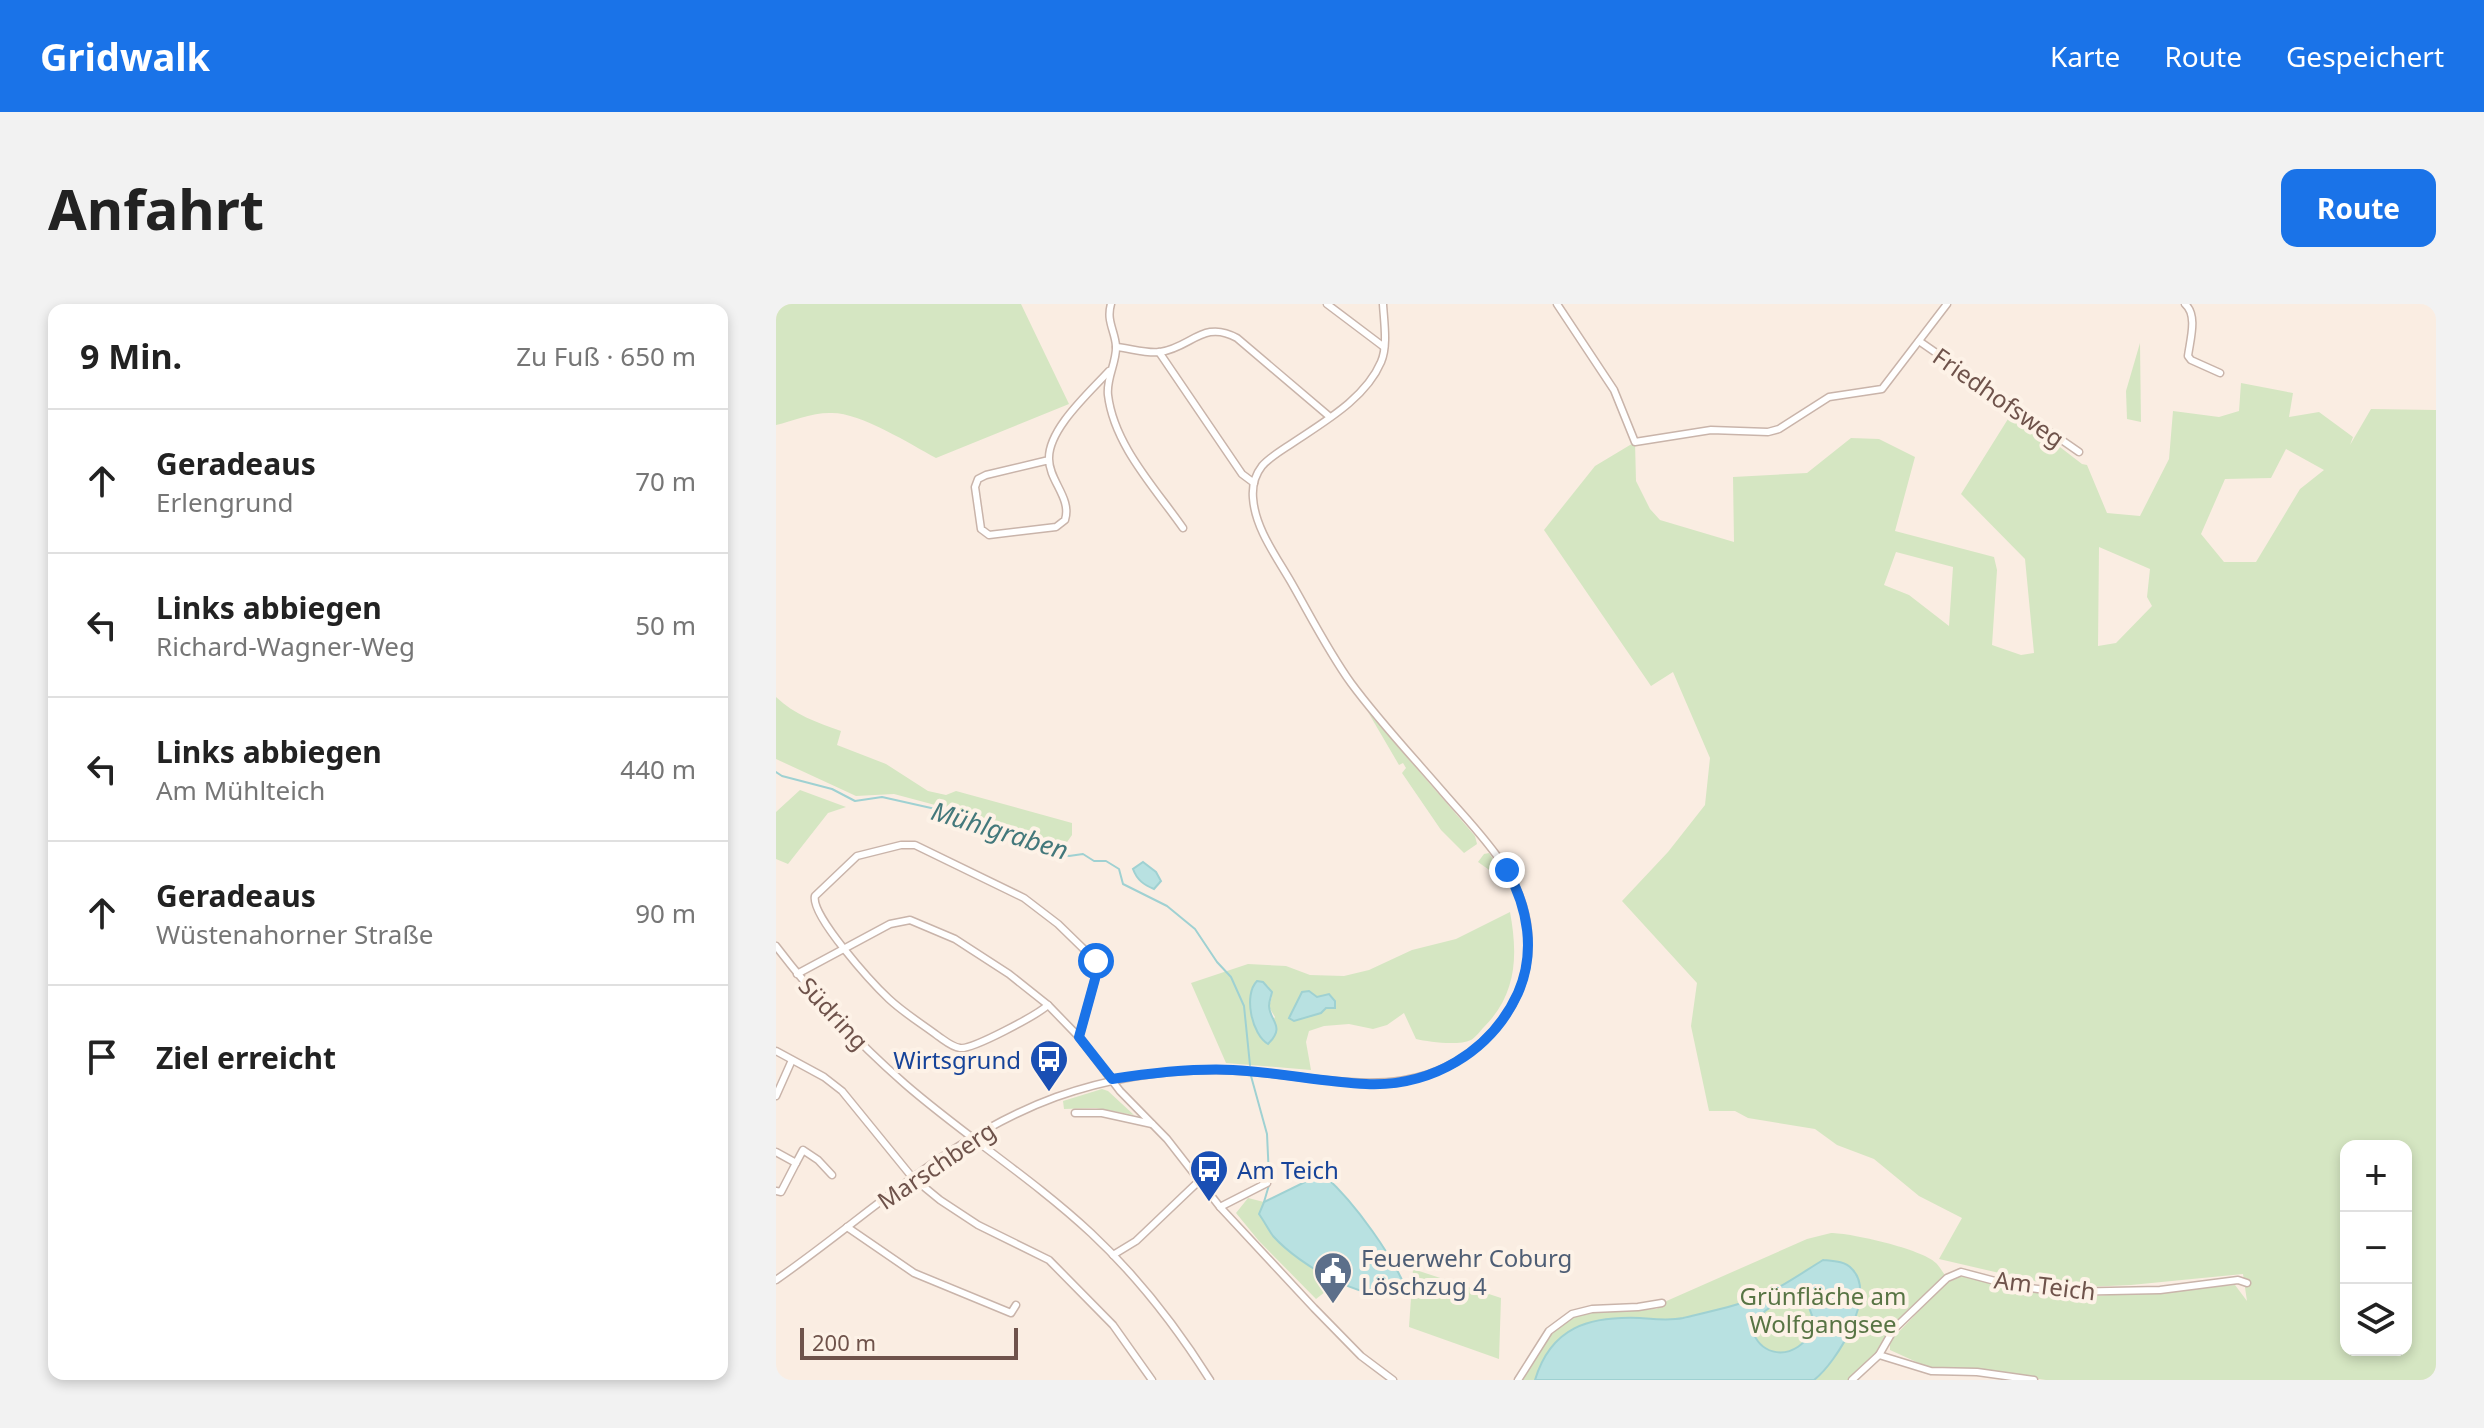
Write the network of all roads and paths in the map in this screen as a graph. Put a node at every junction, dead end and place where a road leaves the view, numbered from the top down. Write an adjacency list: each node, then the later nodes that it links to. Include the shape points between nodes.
1 (1111, 304): 8 (street)
2 (1327, 304): 9 (street)
3 (1383, 304): 9 (street)
4 (1557, 304): 7 (street, via 1614,390 1635,442 1694,432 1779,429 1829,397 1882,389)
5 (1947, 304): 7 (street)
6 (2185, 304): 12 (street, via 2192,316 2188,356)
7 (1919, 341): 14 (street, Friedhofsweg)
8 (1116, 347): 10 (street); 11 (street)
9 (1384, 347): 13 (street, via 1368,383)
10 (1159, 352): 13 (street, via 1214,330 1232,335); 16 (street, via 1242,474)
11 (1109, 371): 15 (street, via 1065,420); 17 (street, via 1114,421)
12 (2220, 373)
13 (1330, 417): 16 (street, via 1268,460)
14 (2079, 452)
15 (1049, 460): 15 (street, via 1066,505 1065,520 1056,527 985,533 979,525 978,479)
16 (1254, 483): 25 (street, Marschberg, via 1256,512 1271,548 1350,681 1507,870 1522,899 1527,961 1513,1004 1495,1029 1468,1055 1423,1078 1367,1084 1209,1069)
17 (1183, 528)
18 (776, 946): 20 (street, Südring)
19 (843, 949): 20 (street); 21 (street, via 890,924 918,922 982,956); 21 (street, via 889,1000 959,1048 1031,1018); 22 (street, via 814,905 817,893 857,856 911,844 924,848 1024,898 1096,961)
20 (797, 974): 29 (street, Südring, via 885,1066)
21 (1048, 1005): 22 (street)
22 (1079, 1037): 25 (street)
23 (776, 1051): 24 (street)
24 (792, 1060): 26 (street); 33 (street, via 842,1091)
25 (1112, 1079): 28 (street); 29 (street, Marschberg, via 1036,1105)
26 (776, 1096)
27 (1075, 1113): 28 (street)
28 (1152, 1124): 34 (street)
29 (971, 1137): 33 (street, Marschberg); 39 (street)
30 (776, 1152): 31 (street)
31 (796, 1163): 32 (street, via 803,1150); 36 (street)
32 (832, 1175)
33 (912, 1177): 38 (street, Marschberg); 45 (street, via 956,1212 1049,1260 1113,1325)
34 (1199, 1181): 37 (street); 39 (street, via 1136,1241)
35 (1267, 1183): 37 (street)
36 (779, 1191)
37 (1220, 1207): 47 (street, via 1361,1356)
38 (847, 1227): 40 (street, Marschberg); 43 (street, via 914,1273 1011,1313)
39 (1113, 1255): 46 (street, via 1179,1332)
40 (776, 1280)
41 (2247, 1283): 44 (street, Am Teich, via 2061,1292 1961,1272 1947,1278 1894,1329)
42 (1662, 1303): 48 (street, via 1572,1314 1549,1331)
43 (1016, 1305)
44 (1879, 1355): 49 (street); 50 (street, via 1931,1371)
45 (1152, 1380)
46 (1210, 1380)
47 (1393, 1380)
48 (1518, 1380)
49 (1852, 1380)
50 (2034, 1380)

